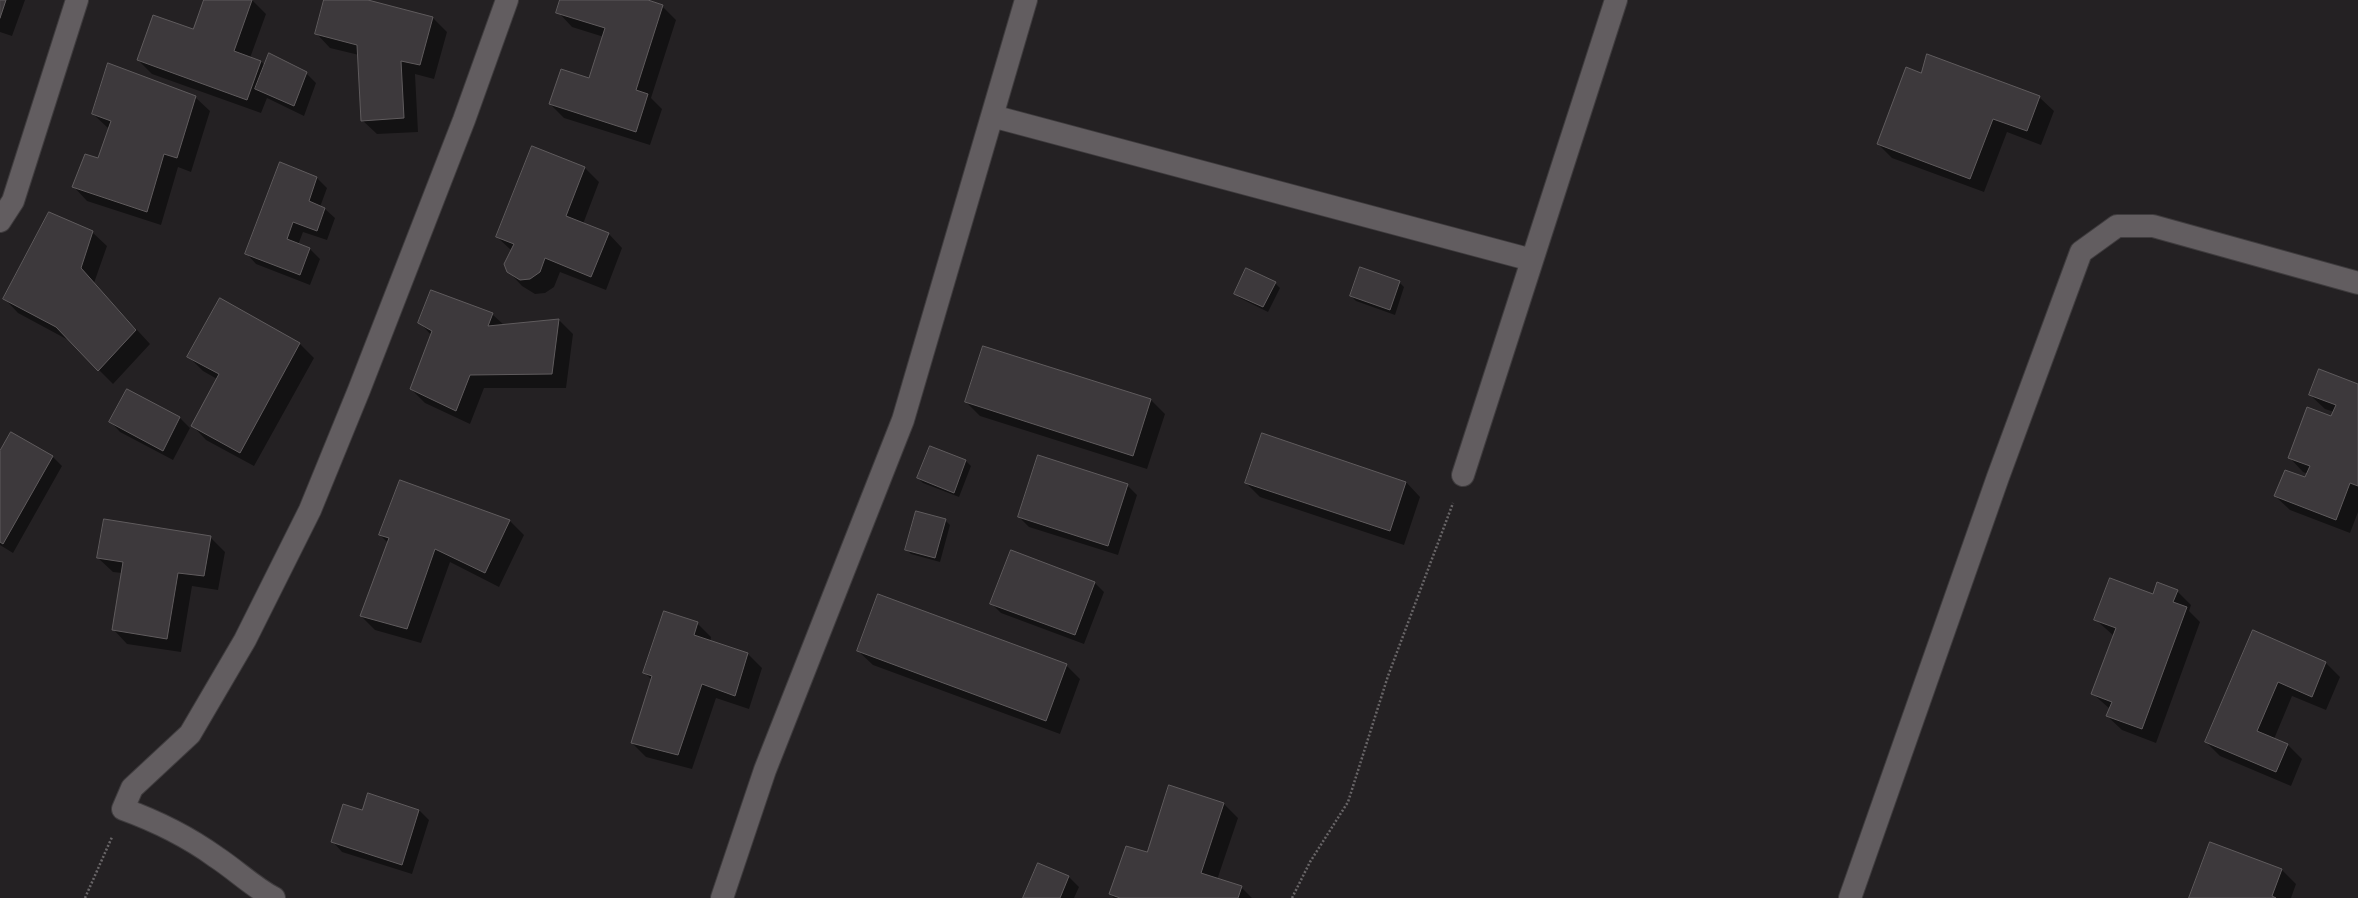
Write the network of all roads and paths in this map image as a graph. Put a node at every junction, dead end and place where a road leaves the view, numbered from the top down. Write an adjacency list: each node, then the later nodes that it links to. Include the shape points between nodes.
1 (77, 0): 6 (street, via 13,201)
2 (507, 0): 10 (street, via 464,120 310,510 245,640 190,734 132,788)
3 (1026, 0): 5 (street)
4 (1616, 0): 7 (street)
5 (992, 116): 7 (street); 13 (street, via 903,420 765,770)
6 (0, 221)
7 (1532, 260): 9 (street)
8 (2358, 283): 15 (street, via 2153,226 2117,226 2081,252 1998,477)
9 (1463, 474): 14 (path, via 1388,676 1348,802 1310,862)
10 (124, 808): 11 (path); 12 (street, via 161,823 216,856)
11 (85, 898)
12 (274, 898)
13 (722, 898)
14 (1292, 898)
15 (1850, 898)

